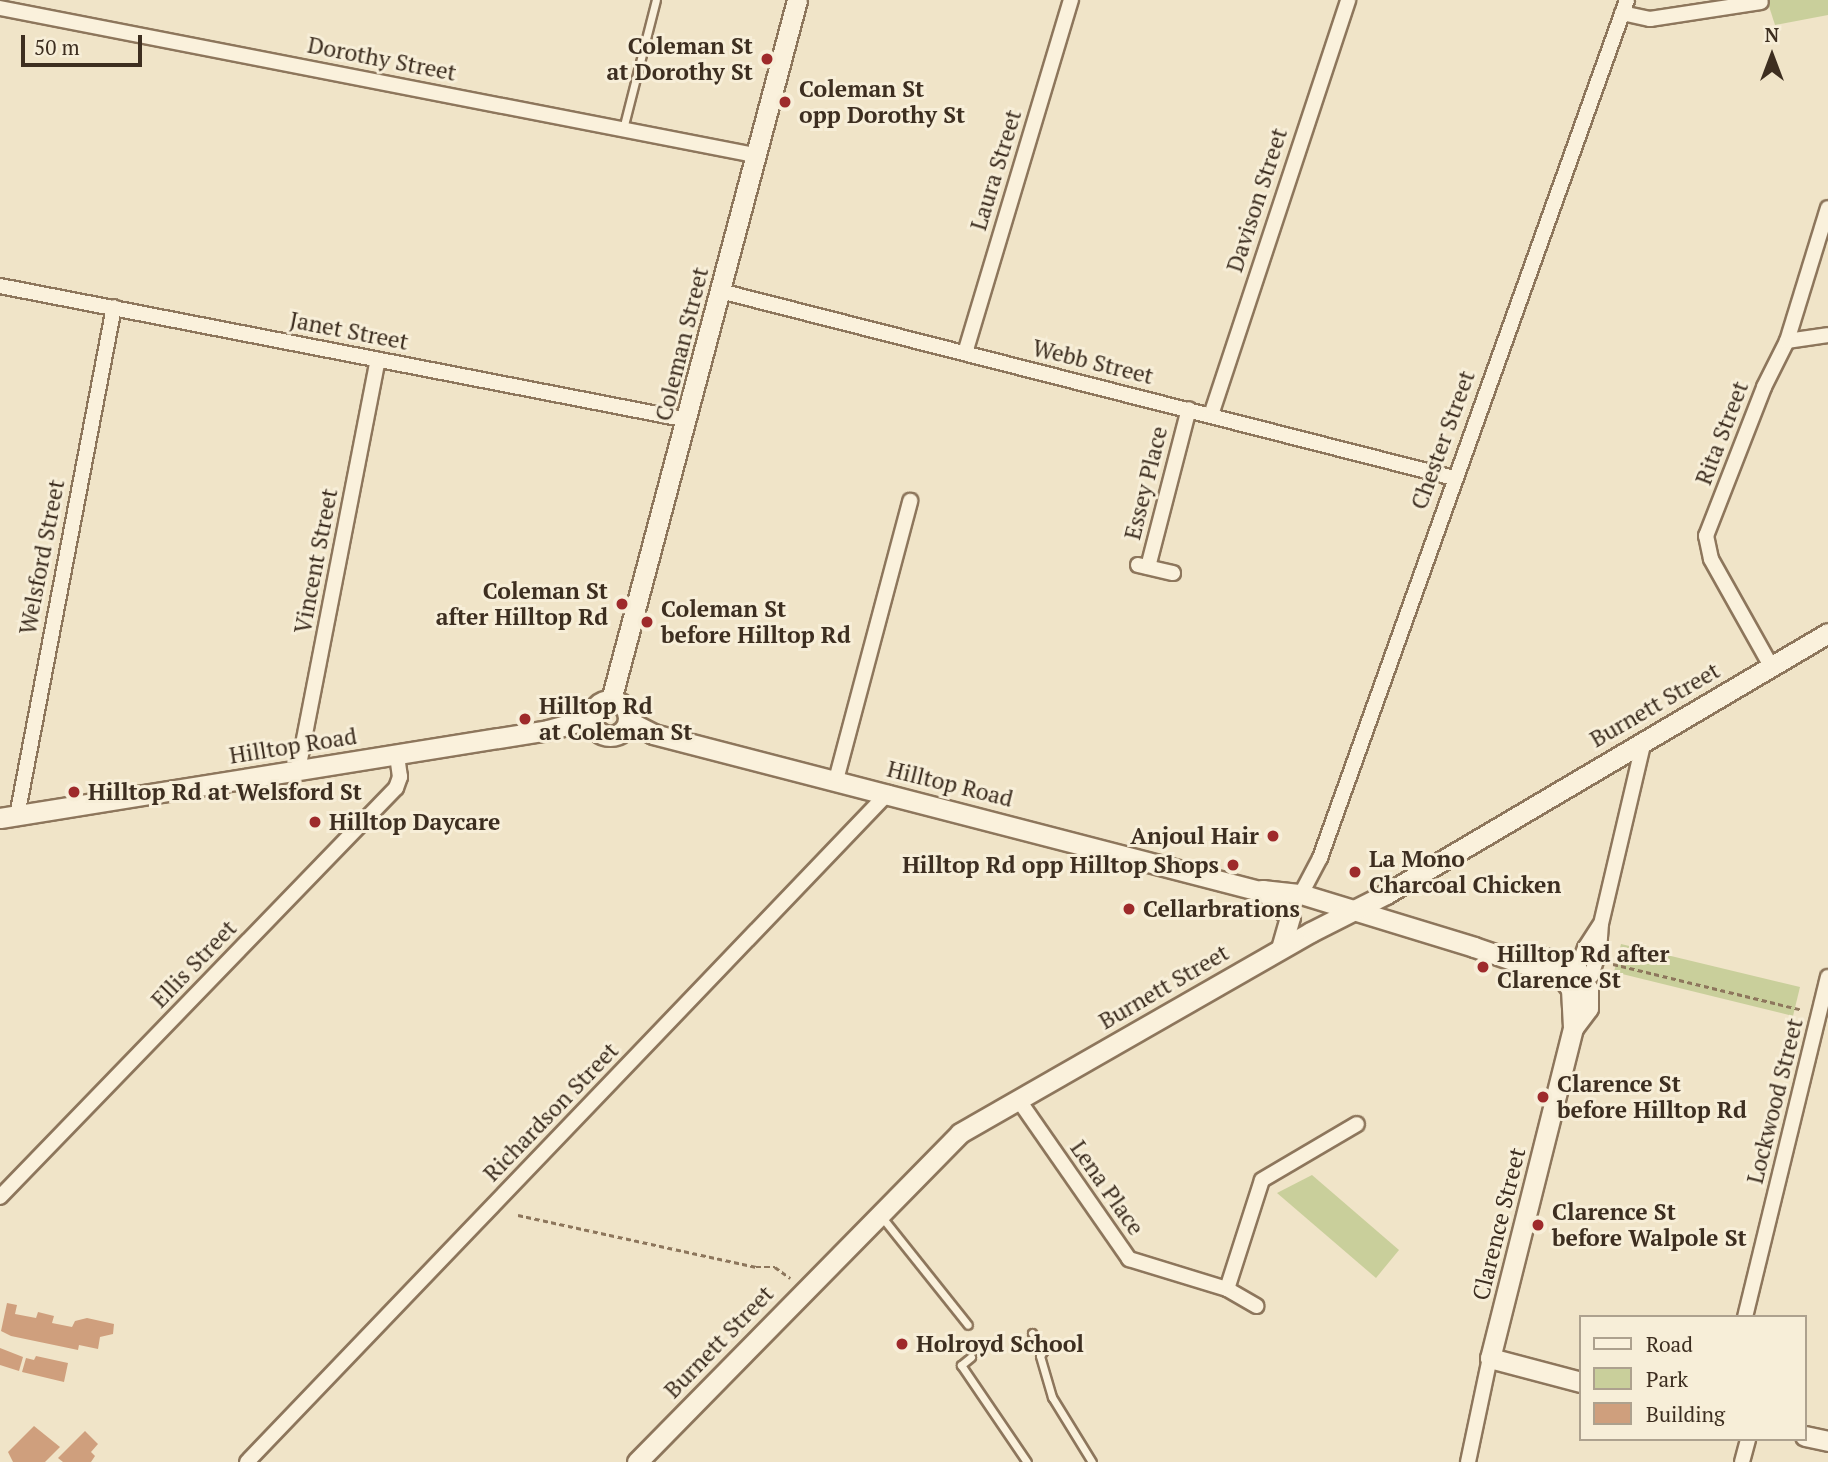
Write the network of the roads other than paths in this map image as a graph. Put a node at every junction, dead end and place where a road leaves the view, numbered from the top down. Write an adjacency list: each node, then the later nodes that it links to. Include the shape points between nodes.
1 (656, 0): 8 (lane)
2 (797, 0): 9 (street, Coleman Street)
3 (1071, 0): 16 (street, Laura Street)
4 (1348, 0): 19 (street, Davison Street)
5 (1761, 2): 6 (street, via 1650,19)
6 (1625, 6): 21 (street, Chester Street)
7 (0, 8): 8 (street, Dorothy Street)
8 (623, 129): 9 (street, Dorothy Street)
9 (754, 155): 12 (street, Coleman Street)
10 (1828, 208): 15 (street, Rita Street)
11 (0, 286): 13 (street, Janet Street)
12 (720, 291): 16 (street, Webb Street); 20 (street, Coleman Street)
13 (114, 307): 17 (street, Janet Street); 34 (street, Welsford Street)
14 (1828, 335): 15 (street)
15 (1787, 341): 25 (street, Rita Street, via 1763,387 1706,543)
16 (965, 353): 18 (street, Webb Street)
17 (378, 360): 20 (street, Janet Street); 31 (street, Vincent Street)
18 (1189, 409): 19 (street, Webb Street); 23 (street, Essey Place, via 1143,566)
19 (1211, 415): 21 (street, Webb Street)
20 (688, 420): 26 (street, Coleman Street)
21 (1454, 478): 36 (street, Chester Street, via 1320,858)
22 (909, 501): 32 (street)
23 (1173, 573)
24 (1828, 633): 25 (street, Burnett Street)
25 (1771, 666): 29 (street, Burnett Street)
26 (611, 700): 27 (street, via 596,706); 28 (street, via 626,709)
27 (592, 718): 28 (street, via 601,733 610,736 621,732); 30 (street, Hilltop Road)
28 (628, 721): 32 (street, Hilltop Road, via 653,734)
29 (1644, 740): 37 (street, Burnett Street); 40 (street, Clarence Street, via 1601,923)
30 (397, 755): 31 (street, Hilltop Road); 43 (street, Ellis Street, via 400,777 396,788)
31 (298, 770): 34 (street, Hilltop Road)
32 (836, 780): 33 (street, Hilltop Road)
33 (888, 793): 35 (street, Hilltop Road); 56 (street, Richardson Street)
34 (8, 817)
35 (1262, 890): 36 (street, Hilltop Road); 37 (street, Hilltop Road, via 1315,908); 38 (street, via 1290,917)
36 (1301, 894): 37 (street, Hilltop Road)
37 (1350, 912): 38 (street, Burnett Street); 40 (street, Hilltop Road, via 1474,947)
38 (1282, 948): 41 (street, Burnett Street)
39 (1828, 977): 47 (street, Lockwood Street)
40 (1576, 984): 51 (street, Clarence Street, via 1573,1028)
41 (1018, 1099): 44 (street, Burnett Street, via 960,1133); 45 (street, Lena Place, via 1129,1259)
42 (1357, 1124): 45 (street, via 1262,1181)
43 (0, 1197)
44 (878, 1213): 48 (lane); 57 (street, Burnett Street)
45 (1227, 1289): 46 (street, Lena Place)
46 (1256, 1306)
47 (1745, 1315)
48 (968, 1325)
49 (1032, 1332): 59 (lane, via 1044,1350 1040,1356 1052,1396)
50 (971, 1357): 58 (lane, via 961,1365)
51 (1490, 1359): 52 (street); 60 (street, Clarence Street)
52 (1580, 1382)
53 (1807, 1436): 55 (street)
54 (1747, 1441): 61 (street)
55 (1828, 1441)
56 (247, 1462)
57 (637, 1462)
58 (1027, 1462)
59 (1093, 1462)
60 (1468, 1462)
61 (1742, 1462)

